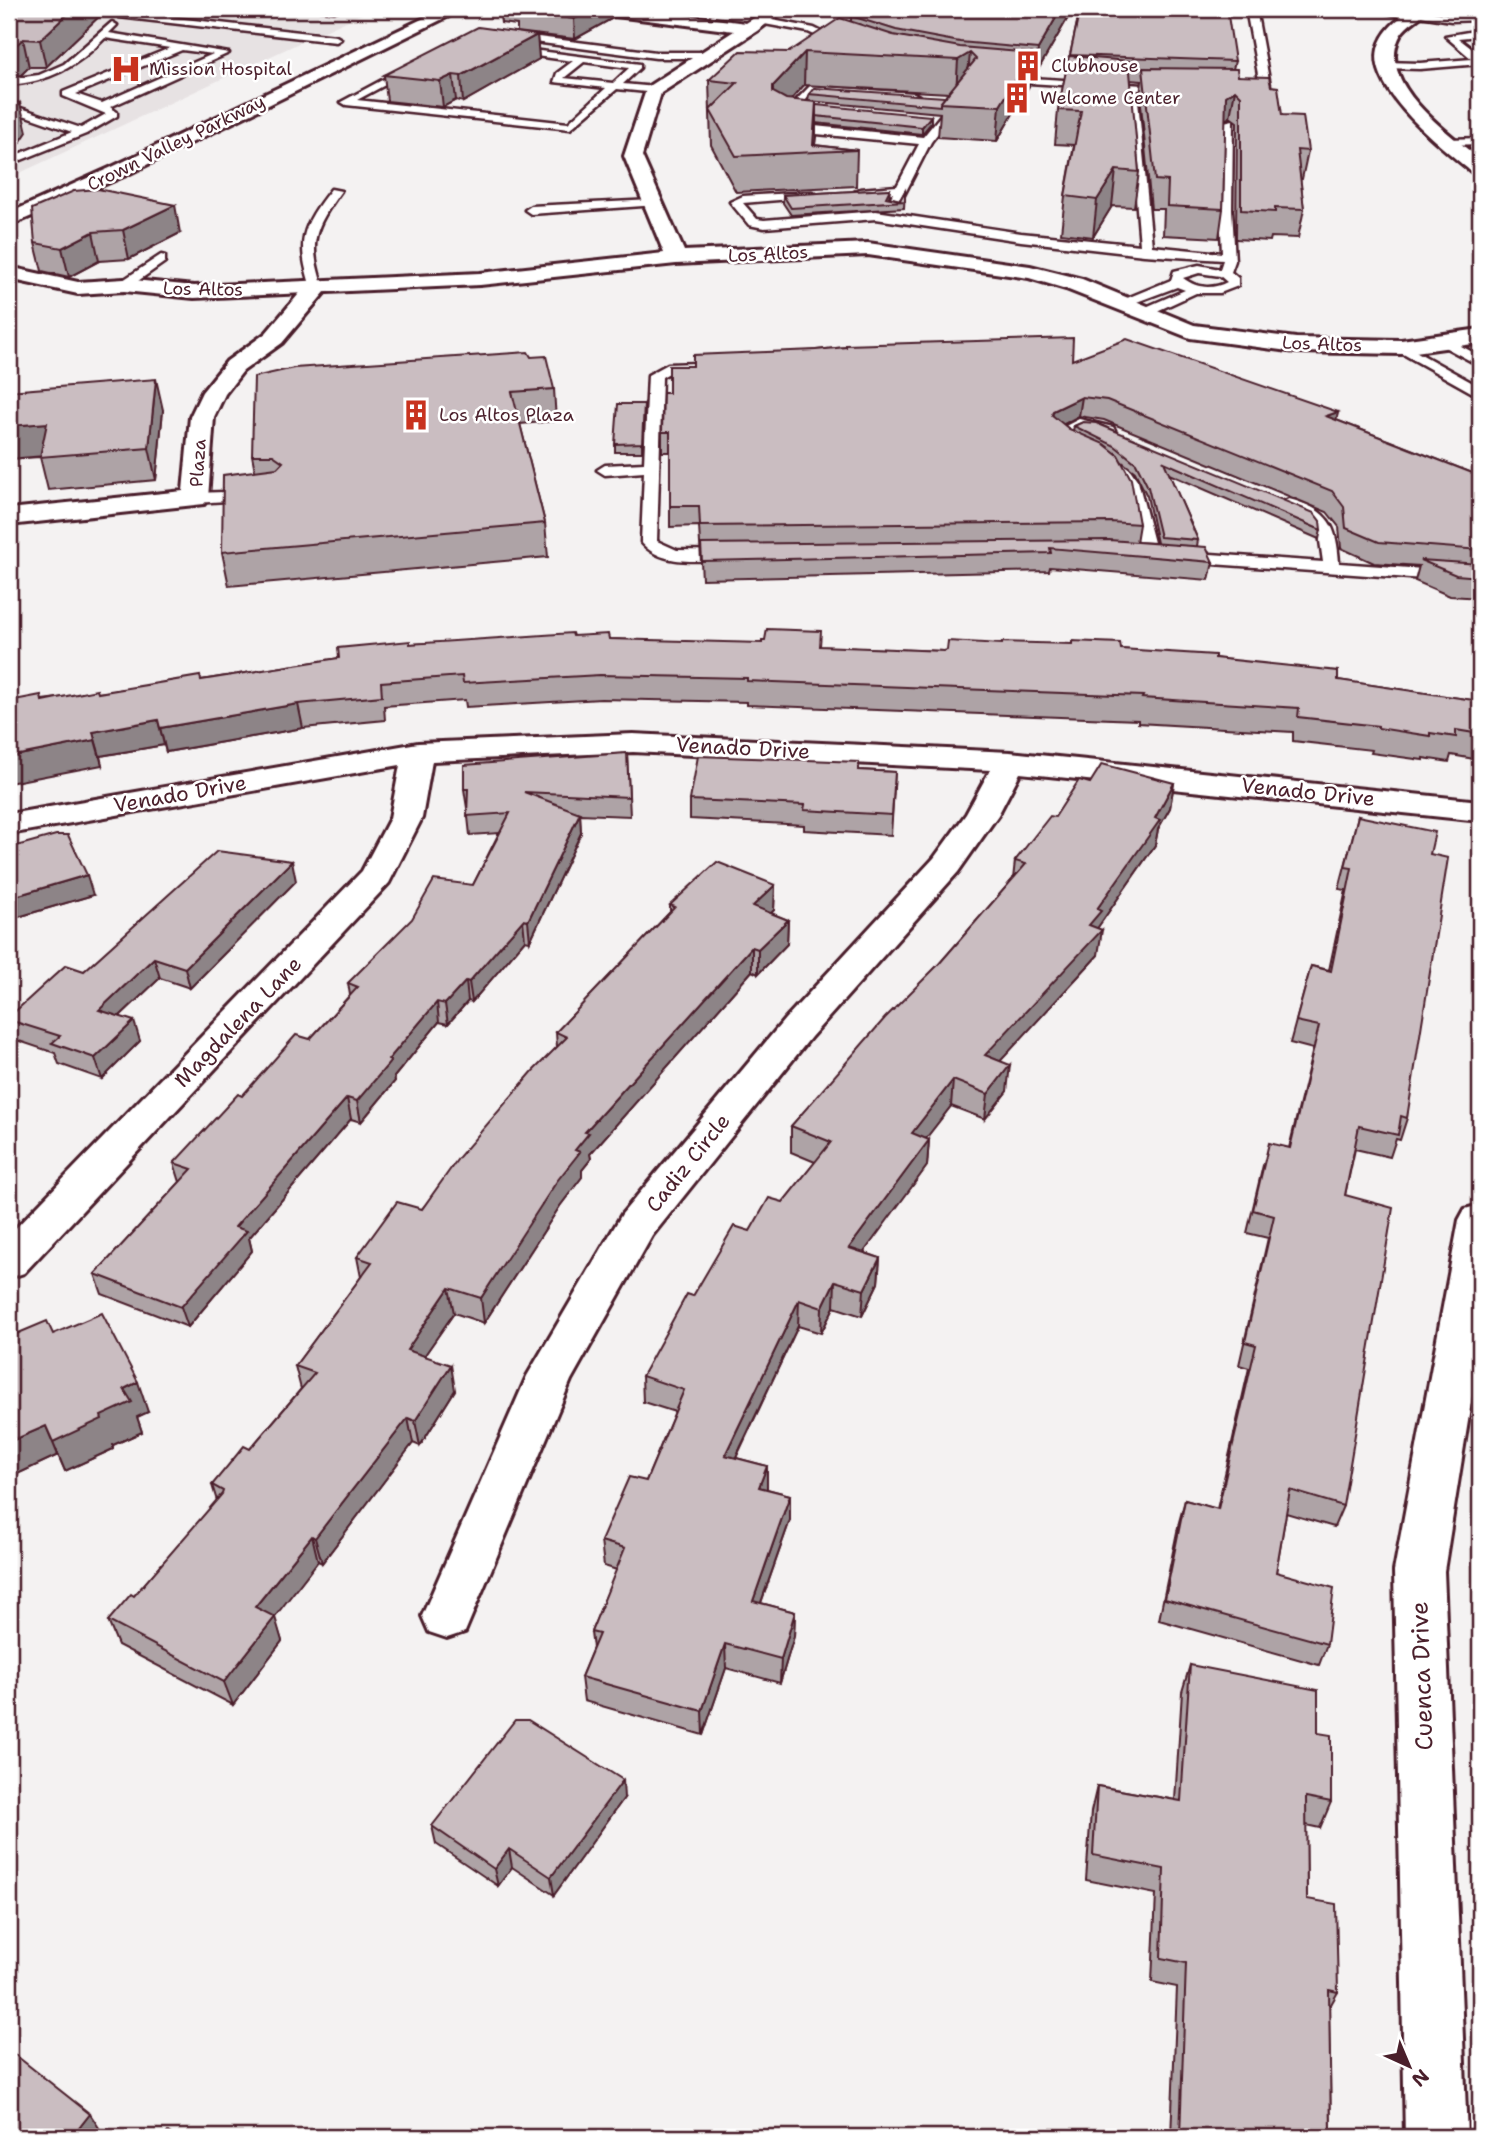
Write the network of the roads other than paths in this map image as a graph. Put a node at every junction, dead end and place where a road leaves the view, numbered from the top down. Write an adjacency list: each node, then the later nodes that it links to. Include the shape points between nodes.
1 (455, 9): 59 (street, Crown Valley Parkway)
2 (600, 9): 14 (street)
3 (662, 9): 14 (street)
4 (778, 9): 14 (street)
5 (1251, 9): 36 (lane, via 1265,85 1262,90)
6 (1377, 9): 8 (lane)
7 (126, 11): 12 (lane); 18 (lane)
8 (1415, 12): 11 (lane); 28 (street, via 1389,37)
9 (222, 15): 12 (lane, via 206,13)
10 (242, 17): 15 (lane)
11 (1480, 17)
12 (178, 22): 13 (lane)
13 (190, 23): 15 (lane); 15 (lane, via 232,35 328,43)
14 (757, 25): 21 (lane, via 822,37); 23 (street)
15 (262, 31)
16 (1480, 33): 25 (lane, via 1450,36)
17 (489, 34): 22 (lane)
18 (103, 35): 19 (lane); 31 (lane, via 66,69)
19 (180, 47): 42 (lane, via 67,94); 42 (lane, via 224,53)
20 (496, 48): 24 (lane)
21 (857, 51)
22 (649, 54): 23 (lane); 27 (lane)
23 (709, 55): 34 (street)
24 (582, 59): 27 (lane); 32 (lane, via 558,80)
25 (1480, 61): 28 (lane)
26 (417, 64): 32 (lane, via 346,102 570,126)
27 (637, 66): 32 (lane)
28 (1385, 68): 29 (lane); 49 (street, via 1405,101)
29 (1480, 70)
30 (985, 78): 33 (lane)
31 (9, 82)
32 (615, 86): 34 (lane)
33 (1132, 88): 35 (lane); 60 (lane)
34 (656, 90): 56 (street, via 633,156)
35 (1182, 90)
36 (1237, 90)
37 (932, 97): 39 (lane, via 821,87 810,89)
38 (946, 98): 44 (lane, via 962,96)
39 (796, 105): 40 (lane); 47 (lane, via 779,124)
40 (809, 106)
41 (9, 107): 46 (lane)
42 (102, 107): 46 (lane, via 113,112 112,117)
43 (930, 118): 44 (lane)
44 (944, 119): 47 (lane)
45 (1228, 122): 62 (lane)
46 (82, 132): 50 (lane)
47 (926, 141): 52 (lane)
48 (1480, 141): 49 (lane)
49 (1449, 142): 51 (street)
50 (9, 162)
51 (1477, 163)
52 (899, 189): 54 (lane); 58 (lane)
53 (335, 191): 69 (lane, via 310,224 307,259)
54 (849, 192)
55 (823, 194): 58 (lane, via 736,202 754,222 764,224)
56 (653, 203): 57 (lane); 63 (street)
57 (531, 210)
58 (891, 216): 60 (lane)
59 (9, 220)
60 (1144, 251): 62 (lane)
61 (9, 253): 68 (street, Los Altos, via 108,273)
62 (1228, 257): 66 (lane)
63 (676, 258): 69 (street, Los Altos, via 480,279); 71 (street, Los Altos, via 868,249 1030,272)
64 (162, 259): 68 (lane)
65 (9, 273): 68 (street, Los Altos, via 78,288)
66 (1224, 273): 67 (lane, via 1186,271 1178,274); 70 (lane, via 1234,283 1228,288)
67 (1178, 282): 70 (lane); 71 (lane)
68 (124, 285): 69 (street, Los Altos, via 194,292)
69 (317, 287): 86 (street, Plaza, via 274,338 235,366 214,392 202,417)
70 (1197, 289): 72 (lane)
71 (1121, 303): 72 (street, Los Altos)
72 (1144, 313): 75 (street, Los Altos, via 1190,331 1283,343)
73 (1480, 336): 74 (street, Los Altos)
74 (1444, 341): 75 (street, Los Altos); 76 (lane)
75 (1401, 347): 78 (lane)
76 (1480, 362)
77 (720, 366): 82 (lane, via 668,368 655,375)
78 (1477, 389)
79 (1122, 435): 80 (lane, via 1079,423 1059,433 1066,443)
80 (1089, 453)
81 (1111, 463): 90 (lane, via 1122,468 1130,481)
82 (651, 467): 83 (lane); 89 (lane, via 649,542 657,551)
83 (605, 470)
84 (269, 495): 86 (lane)
85 (1270, 497): 91 (lane, via 1320,517 1329,529)
86 (195, 498): 87 (street, Plaza)
87 (9, 517)
88 (1128, 552): 90 (lane)
89 (747, 554)
90 (1149, 554): 91 (lane)
91 (1331, 568): 92 (lane)
92 (1480, 578)
93 (418, 752): 94 (street, Venado Drive, via 633,743); 96 (street, Venado Drive); 98 (street, Magdalena Lane, via 406,818 377,876)
94 (1010, 762): 95 (street, Venado Drive); 99 (street, Cadiz Circle, via 982,815 946,865 798,1028 637,1225 550,1376)
95 (1480, 811)
96 (9, 824)
97 (1480, 1220): 100 (street, Cuenca Drive, via 1419,1571)
98 (9, 1262)
99 (447, 1616)
100 (1436, 2137)

